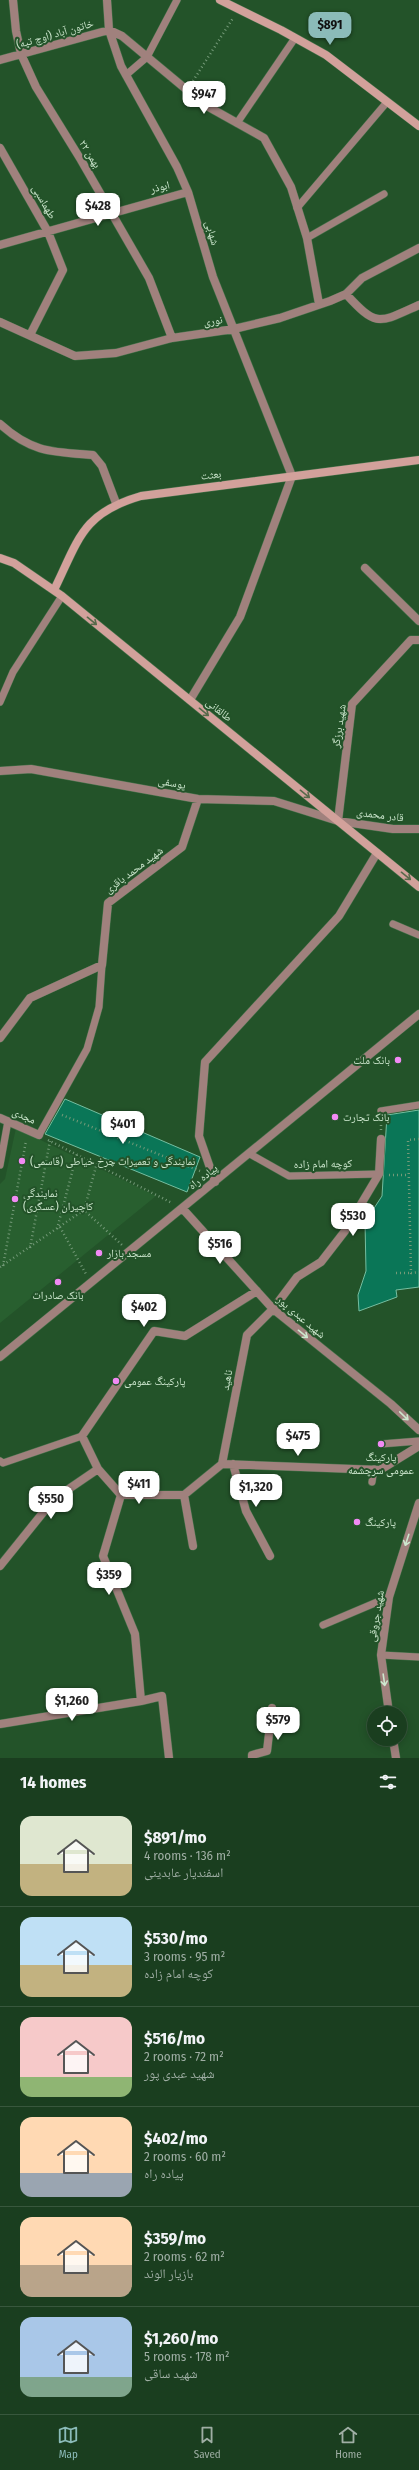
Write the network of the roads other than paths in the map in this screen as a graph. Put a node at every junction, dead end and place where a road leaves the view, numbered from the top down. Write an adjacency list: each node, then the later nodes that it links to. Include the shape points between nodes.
1 (13, 0): 7 (street, ۲۲ بهمن)
2 (107, 0): 5 (street, شهابی)
3 (177, 0): 8 (lane)
4 (220, 0): 6 (street)
5 (109, 30): 7 (street, خاتون آباد (اوچ تپه)); 8 (street, خاتون آباد (اوچ تپه), via 122,36); 10 (street, شهابی)
6 (295, 38): 11 (street, via 326,55); 12 (lane)
7 (21, 54): 9 (street, خاتون آباد (اوچ تپه)); 18 (street, ۲۲ بهمن, via 36,87)
8 (147, 57): 10 (lane); 12 (street, خاتون آباد (اوچ تپه), via 205,105)
9 (0, 60)
10 (126, 75): 15 (street, شهابی)
11 (387, 102): 13 (street); 17 (lane)
12 (237, 123): 17 (street, خاتون آباد (اوچ تپه), via 264,138 291,187)
13 (419, 126)
14 (0, 148): 19 (street, طهماسبی)
15 (188, 192): 18 (street, ابوذر); 27 (street, شهابی, via 213,277)
16 (384, 194): 20 (lane)
17 (297, 208): 20 (street, خاتون آباد (اوچ تپه))
18 (112, 212): 19 (street, ابوذر); 29 (street, ۲۲ بهمن, via 149,278)
19 (48, 232): 21 (street, ابوذر); 28 (street, طهماسبی, via 63,270)
20 (307, 238): 24 (street, خاتون آباد (اوچ تپه))
21 (0, 244)
22 (419, 248): 23 (street, نوری, via 362,278)
23 (346, 294): 24 (street, نوری); 25 (street, via 361,311 383,321)
24 (319, 304): 27 (street, نوری, via 280,318)
25 (419, 305)
26 (0, 322): 28 (street, نوری)
27 (234, 329): 29 (street, نوری); 32 (street, شهابی)
28 (30, 335): 29 (street, نوری, via 75,356 116,353)
29 (172, 338)
30 (0, 424): 33 (street, via 12,435 44,452 93,455 102,466)
31 (419, 460): 32 (street, بعثت)
32 (292, 476): 33 (street, بعثت, via 141,496); 40 (street, via 240,618)
33 (116, 503): 36 (street, بعثت, via 97,514 82,534)
34 (0, 558): 36 (street, طالقانی, via 14,563)
35 (366, 568): 38 (street)
36 (54, 590): 37 (street, طالقانی)
37 (62, 596): 40 (street, طالقانی, one-way to 40); 41 (lane, via 13,672)
38 (419, 621)
39 (419, 640): 44 (street, شهید برزگر, via 411,640 352,704)
40 (190, 700): 44 (street, طالقانی, one-way to 44)
41 (0, 702)
42 (0, 771): 43 (street, یوسفی, via 31,769)
43 (198, 799): 44 (street, یوسفی, via 274,801); 50 (street, شهید محمد باقری, via 182,847 108,903)
44 (338, 821): 45 (street, قادر محمدی, via 393,829); 46 (street, طالقانی)
45 (419, 829)
46 (377, 853): 47 (street, طالقانی, one-way to 47); 61 (street, via 339,916 205,1062 199,1136)
47 (419, 887)
48 (393, 924): 49 (lane)
49 (419, 935)
50 (102, 965): 52 (street, via 30,998); 56 (lane, شهید محمد باقری, via 99,1007 87,1049)
51 (419, 1014): 58 (street, پیاده راه)
52 (0, 1038)
53 (419, 1105): 54 (lane)
54 (381, 1111)
55 (4, 1120): 56 (street, مجدی); 59 (lane)
56 (39, 1135)
57 (381, 1139): 60 (street)
58 (250, 1154): 60 (lane, کوچه امام زاده, via 289,1176); 61 (street, پیاده راه)
59 (0, 1165)
60 (379, 1174): 64 (street, via 345,1232 321,1262 297,1277)
61 (215, 1182): 62 (street, پیاده راه)
62 (182, 1208): 63 (street, شهید عبدی پور); 65 (street, پیاده راه)
63 (256, 1291): 64 (street, شهید عبدی پور); 67 (street, via 186,1336 154,1331)
64 (273, 1309): 66 (street, شهید عبدی پور, one-way to 66, via 391,1404); 72 (street, ناهید, via 247,1335)
65 (0, 1357)
66 (419, 1430)
67 (82, 1436): 71 (lane, via 3,1463); 74 (street)
68 (419, 1441): 69 (lane)
69 (381, 1444)
70 (419, 1446): 75 (street, via 380,1470)
71 (0, 1461)
72 (222, 1464): 73 (street); 78 (street)
73 (233, 1464): 75 (street); 81 (street, via 246,1511)
74 (98, 1469): 77 (street); 82 (street, via 54,1499)
75 (374, 1469): 76 (lane)
76 (372, 1482)
77 (121, 1495): 78 (street); 87 (street, via 103,1556 135,1634)
78 (184, 1495): 80 (street)
79 (419, 1503): 83 (street, شهید جروقی, one-way to 83)
80 (193, 1546)
81 (270, 1556)
82 (0, 1566)
83 (389, 1597): 84 (lane); 85 (street, شهید جروقی)
84 (323, 1625)
85 (381, 1656): 86 (lane); 88 (street, شهید جروقی, one-way to 88)
86 (419, 1657)
87 (141, 1701): 90 (street); 92 (street, via 162,1696)
88 (388, 1706)
89 (272, 1708): 93 (street, via 267,1751 252,1755)
90 (0, 1724)
91 (394, 1746): 94 (street)
92 (169, 1758)
93 (252, 1758)
94 (396, 1758)

